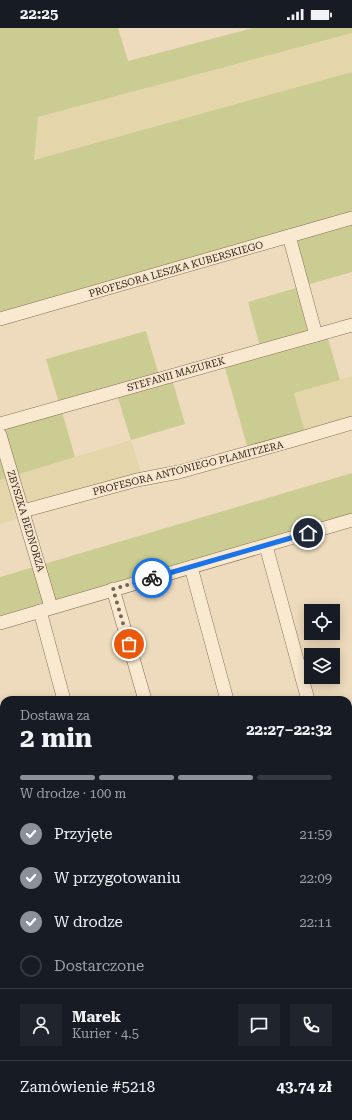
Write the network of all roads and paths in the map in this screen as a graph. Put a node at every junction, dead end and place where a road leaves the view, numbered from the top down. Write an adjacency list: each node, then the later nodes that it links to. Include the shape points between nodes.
1 (352, 218): 2 (street, PROFESORA LESZKA KUBERSKIEGO)
2 (289, 236): 3 (street, PROFESORA LESZKA KUBERSKIEGO); 5 (street)
3 (0, 319)
4 (352, 325): 5 (street, STEFANII MAZUREK)
5 (316, 335): 7 (street, STEFANII MAZUREK)
6 (352, 423): 9 (street, PROFESORA ANTONIEGO PLAMITZERA, via 179,472 137,480)
7 (0, 424)
8 (0, 435): 9 (street, ZBYSZKA BEDNORZA)
9 (23, 511): 14 (street, ZBYSZKA BEDNORZA)
10 (351, 524): 11 (street)
11 (266, 546): 12 (street); 19 (street)
12 (191, 567): 13 (street); 18 (street)
13 (113, 589): 14 (street); 17 (street)
14 (46, 609): 15 (street); 16 (street, ZBYSZKA BEDNORZA)
15 (0, 623)
16 (63, 696)
17 (144, 696)
18 (226, 696)
19 (307, 696)

